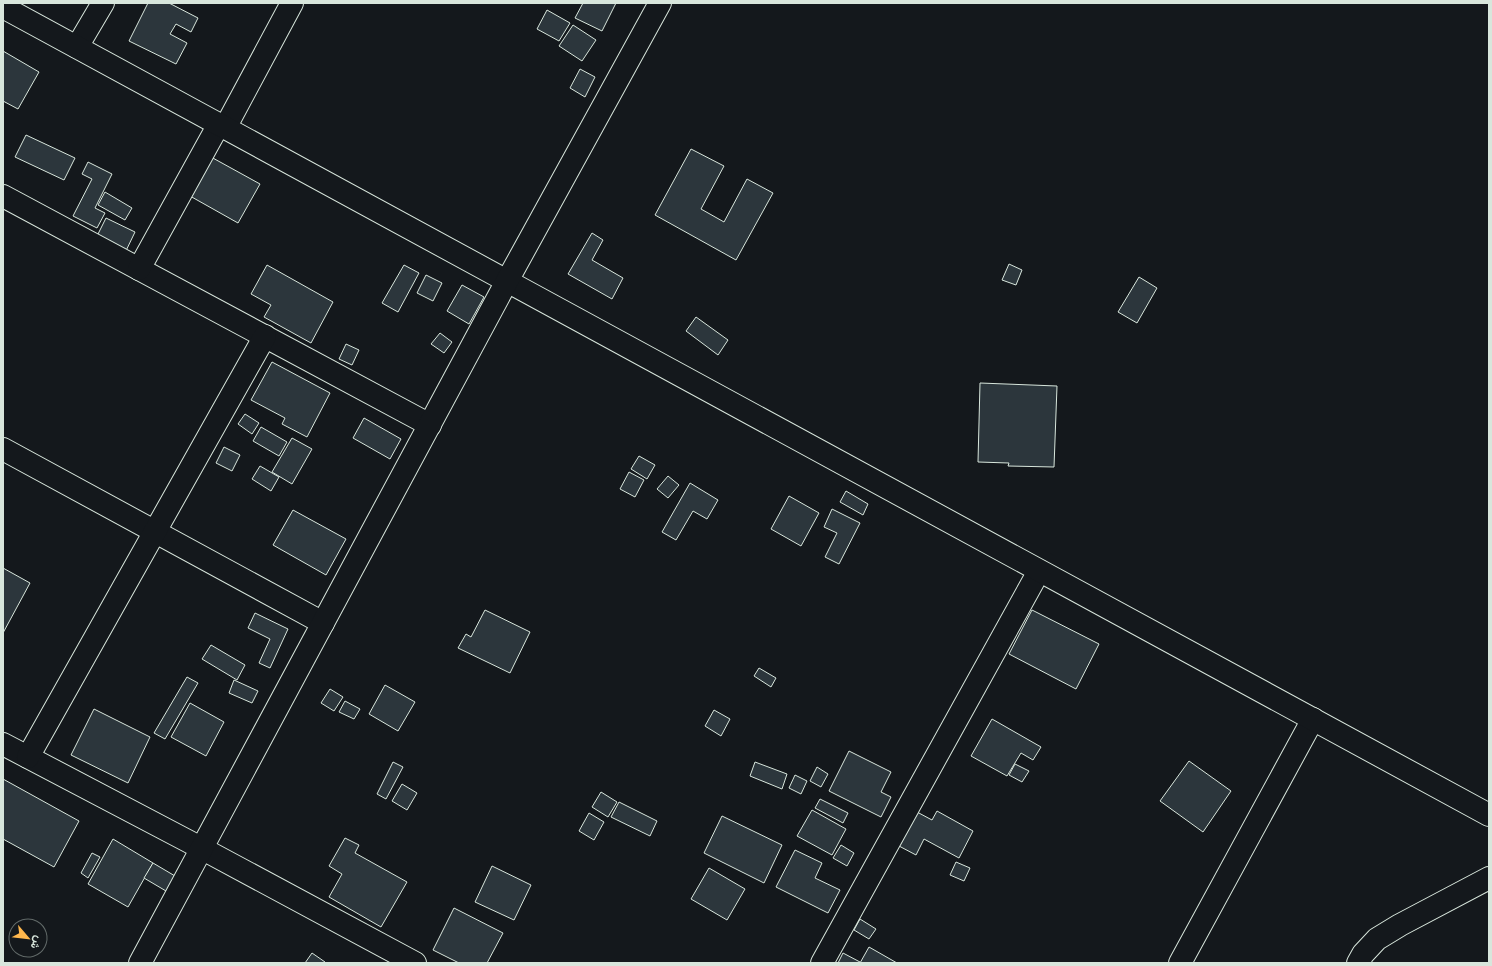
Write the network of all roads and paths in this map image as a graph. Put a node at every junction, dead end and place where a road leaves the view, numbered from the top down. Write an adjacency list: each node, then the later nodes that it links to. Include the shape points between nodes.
1 (103, 3): 5 (street)
2 (292, 3): 6 (street)
3 (660, 3): 9 (street)
4 (3, 7): 5 (street)
5 (77, 47): 6 (street)
6 (222, 126): 8 (street); 9 (street)
7 (5, 202): 8 (street)
8 (139, 269): 10 (street)
9 (507, 281): 11 (street); 14 (street)
10 (265, 336): 11 (street); 13 (street)
11 (430, 425): 15 (street)
12 (3, 449): 13 (street)
13 (155, 532): 15 (street); 18 (street)
14 (1039, 571): 16 (street); 24 (street)
15 (323, 623): 20 (street)
16 (1313, 719): 19 (street); 25 (street)
17 (3, 744): 18 (street)
18 (28, 757): 20 (street)
19 (1489, 815)
20 (201, 848): 22 (street); 23 (street)
21 (1489, 878): 26 (street, via 1400,924 1377,939)
22 (140, 963)
23 (415, 963)
24 (822, 963)
25 (1180, 963)
26 (1358, 963)

